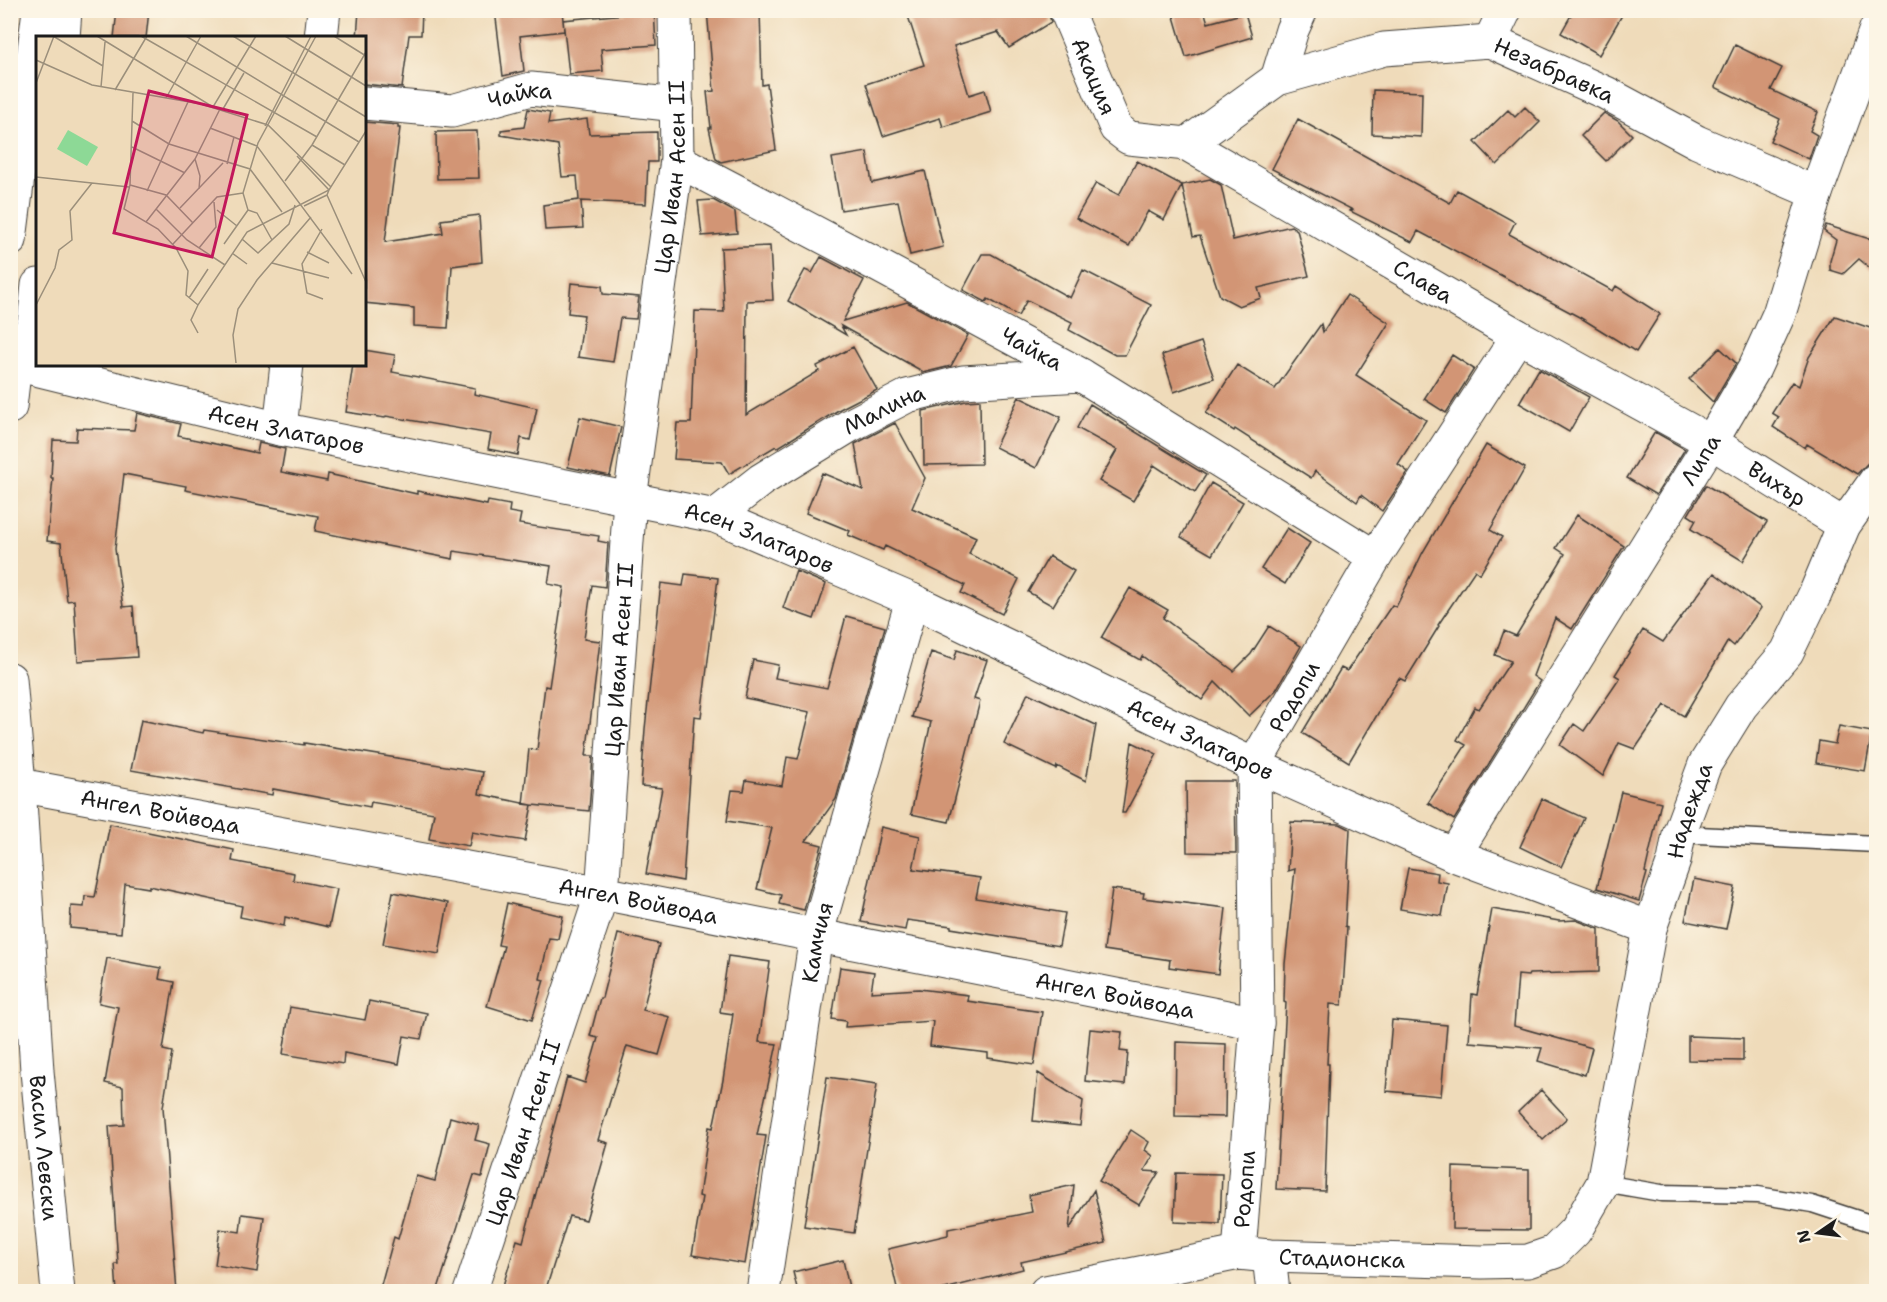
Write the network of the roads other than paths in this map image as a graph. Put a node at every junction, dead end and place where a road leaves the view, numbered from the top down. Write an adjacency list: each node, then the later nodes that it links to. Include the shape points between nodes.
1 (39, 10): 19 (street)
2 (65, 10): 9 (street)
3 (324, 10): 10 (street)
4 (675, 10): 14 (street, Цар Иван Асен II)
5 (1066, 10): 15 (street, Акация, via 1116,128)
6 (1301, 10): 12 (street)
7 (1505, 10): 11 (street)
8 (1876, 29): 18 (street, Липа)
9 (63, 36)
10 (321, 36)
11 (1490, 41): 12 (street, Незабравка, via 1384,50); 18 (street, Незабравка, via 1606,93 1698,142)
12 (1277, 79): 16 (street, Незабравка)
13 (366, 103): 14 (street, Чайка, via 452,111 531,89)
14 (677, 105): 17 (street, Цар Иван Асен II)
15 (1129, 138): 16 (street, Слава)
16 (1187, 144): 21 (street, Слава)
17 (677, 160): 26 (street, Чайка); 31 (street, Цар Иван Асен II)
18 (1816, 193): 29 (street, Липа, via 1779,314 1754,369)
19 (10, 240)
20 (36, 304): 22 (street, via 34,323)
21 (1518, 336): 29 (street, Слава); 34 (street, Родопи)
22 (13, 358): 23 (street, Асен Златаров); 27 (street)
23 (36, 364)
24 (43, 366): 28 (street, Асен Златаров)
25 (287, 366): 28 (street)
26 (1081, 375): 32 (street, Малина, via 963,382 907,396 770,474); 34 (street, Чайка)
27 (10, 407)
28 (280, 429): 31 (street, Асен Златаров)
29 (1711, 442): 33 (street, Вихър); 41 (street, Липа)
30 (1876, 480): 33 (street, Надежда)
31 (630, 499): 32 (street, Асен Златаров); 42 (street, Цар Иван Асен II)
32 (715, 516): 35 (street, Асен Златаров)
33 (1844, 525): 39 (street, Надежда, via 1787,652 1741,706 1705,764)
34 (1375, 557): 37 (street, Родопи)
35 (912, 600): 37 (street, Асен Златаров); 44 (street, Камчия)
36 (10, 679): 38 (street, Васил Левски)
37 (1254, 765): 41 (street, Асен Златаров); 45 (street, Родопи)
38 (19, 785): 42 (street, Ангел Войвода); 46 (street, Васил Левски)
39 (1679, 834): 40 (lane); 43 (street, Надежда, via 1674,861)
40 (1876, 844)
41 (1454, 855): 43 (street, Асен Златаров)
42 (602, 893): 44 (street, Ангел Войвода); 51 (street, Цар Иван Асен II)
43 (1650, 928): 47 (street, Надежда)
44 (816, 936): 45 (street, Ангел Войвода); 52 (street, Камчия)
45 (1257, 1023): 49 (street, Родопи)
46 (24, 1067): 50 (street, Васил Левски)
47 (1603, 1183): 48 (lane, via 1661,1193 1768,1197 1812,1204); 49 (street, Стадионска, via 1575,1231 1554,1252 1528,1261)
48 (1876, 1225)
49 (1254, 1255): 53 (street, Стадионска); 54 (street, Родопи)
50 (58, 1292)
51 (470, 1292)
52 (763, 1292)
53 (1046, 1292)
54 (1273, 1292)

